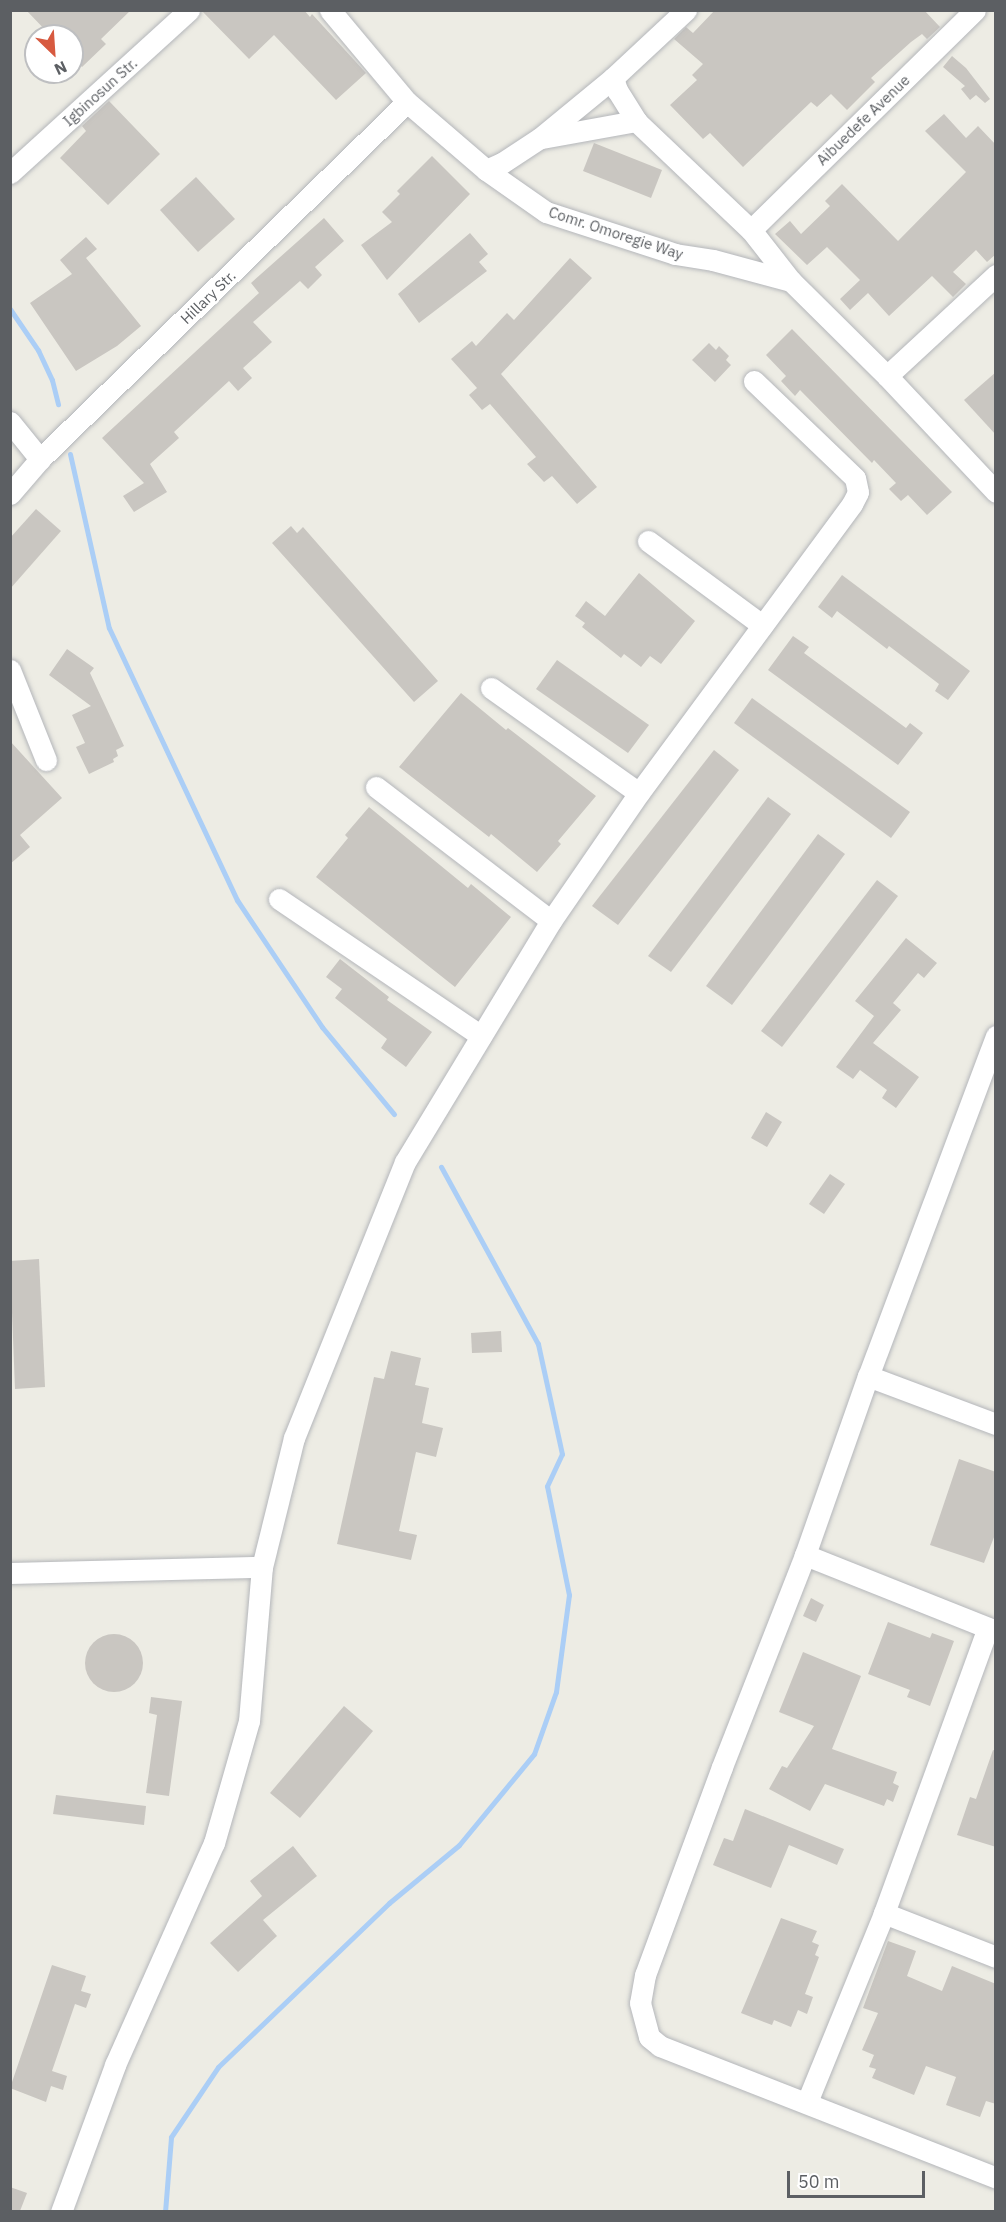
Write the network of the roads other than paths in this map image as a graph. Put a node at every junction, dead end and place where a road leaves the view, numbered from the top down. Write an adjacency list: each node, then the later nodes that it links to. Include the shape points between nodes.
1 (189, 10): 10 (street, Igbinosun Str.)
2 (330, 10): 6 (street, Comr. Omoregie Way)
3 (686, 10): 5 (street)
4 (975, 10): 11 (street, Aibuedefe Avenue)
5 (613, 78): 7 (street); 8 (street)
6 (407, 102): 9 (street, Comr. Omoregie Way); 17 (street, Hillary Str.)
7 (636, 121): 8 (street); 11 (street)
8 (540, 138): 9 (street)
9 (486, 170): 13 (street, Comr. Omoregie Way, via 546,212 675,254)
10 (10, 173)
11 (751, 230): 13 (street)
12 (996, 275): 14 (street)
13 (791, 281): 14 (street)
14 (887, 376): 18 (street)
15 (754, 381): 21 (street, via 855,478 858,492)
16 (10, 422): 17 (street)
17 (40, 459): 19 (street, Hillary Str.)
18 (996, 492)
19 (10, 494)
20 (648, 541): 21 (street)
21 (762, 626): 26 (street)
22 (10, 670): 24 (street)
23 (490, 688): 26 (street)
24 (46, 760)
25 (376, 787): 28 (street)
26 (639, 793): 28 (street)
27 (279, 899): 29 (street)
28 (551, 921): 29 (street)
29 (481, 1036): 34 (street, via 405,1162 294,1438)
30 (996, 1036): 31 (street)
31 (868, 1376): 32 (street); 33 (street)
32 (996, 1424)
33 (805, 1555): 36 (street); 39 (street, via 669,1909 640,2003 649,2037 660,2046)
34 (262, 1567): 35 (street); 41 (street, via 249,1721 214,1843 115,2065)
35 (10, 1573)
36 (992, 1630): 37 (street)
37 (884, 1913): 38 (street); 39 (street)
38 (996, 1957)
39 (807, 2102): 40 (street)
40 (996, 2178)
41 (61, 2211)

